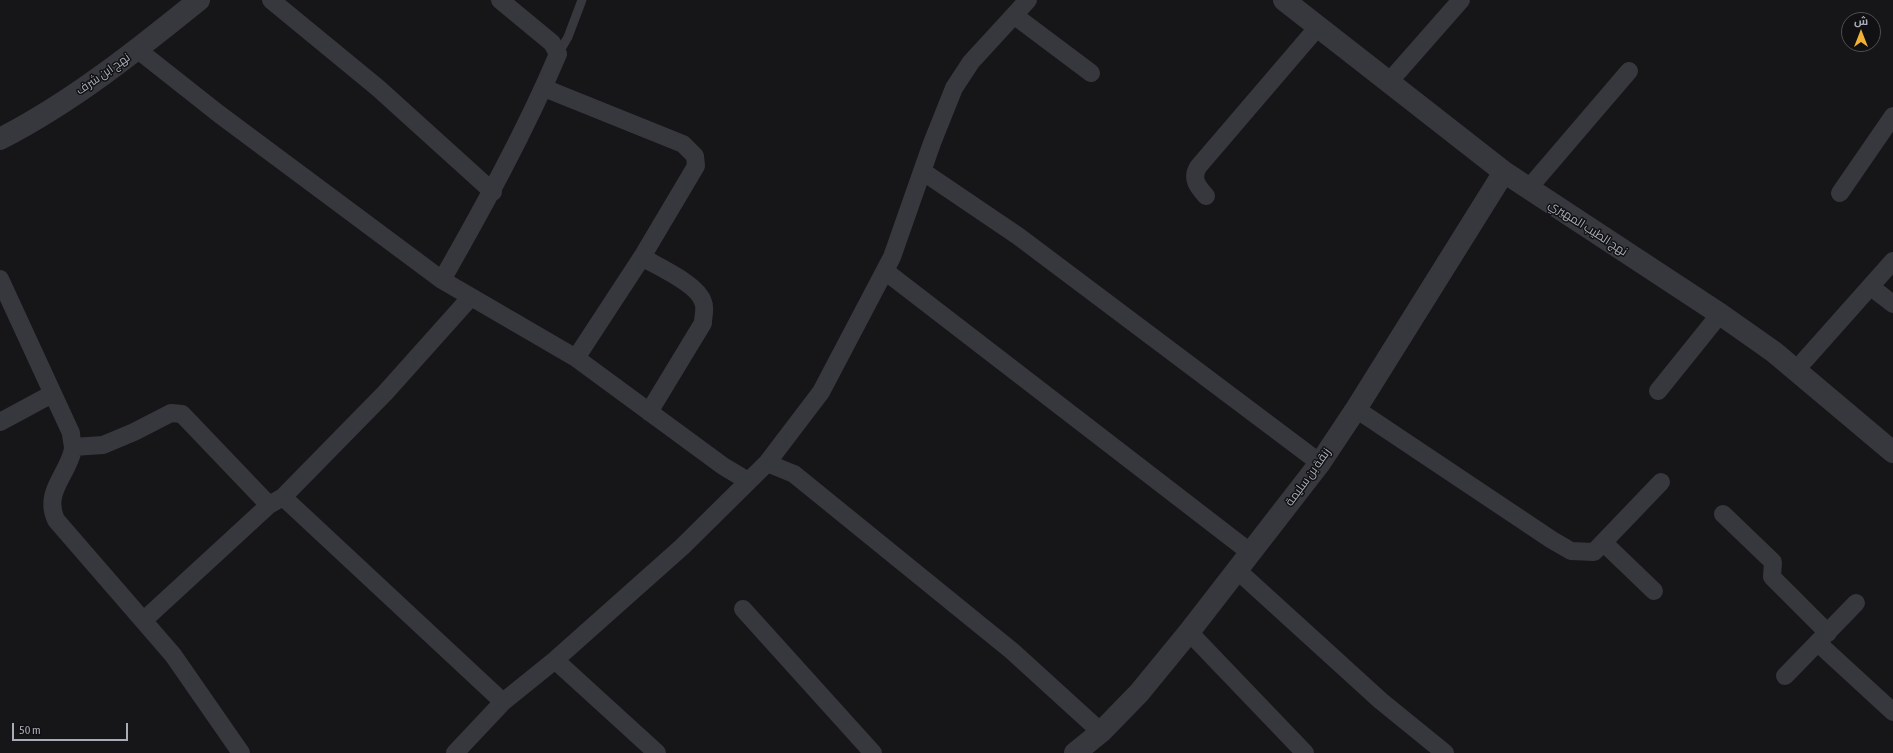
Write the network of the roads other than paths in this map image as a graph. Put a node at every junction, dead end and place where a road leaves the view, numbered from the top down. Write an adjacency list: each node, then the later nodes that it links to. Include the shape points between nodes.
1 (199, 0): 10 (street, نهج ابن شرف)
2 (270, 0): 21 (street, via 378,88)
3 (500, 0): 11 (street, via 552,43)
4 (582, 0): 11 (lane, via 568,37)
5 (1028, 0): 8 (street)
6 (1461, 0): 14 (street)
7 (1287, 1): 9 (street, نهج الطيب المهيري)
8 (1015, 16): 13 (street); 18 (street, via 962,74 946,107)
9 (1318, 28): 14 (street, نهج الطيب المهيري); 23 (street, via 1198,168 1194,174 1195,182)
10 (138, 50): 17 (street, نهج ابن شرف, via 28,125); 28 (street, via 219,114)
11 (558, 54): 15 (street)
12 (1629, 71): 20 (street)
13 (1091, 74)
14 (1388, 83): 19 (street, نهج الطيب المهيري)
15 (544, 88): 21 (street); 24 (street, via 683,144 695,156 696,166)
16 (1893, 116): 22 (street)
17 (0, 139)
18 (922, 170): 26 (street); 43 (street, via 1018,236)
19 (1504, 172): 20 (street, نهج الطيب المهيري); 37 (street, زنقة بن سليمة)
20 (1528, 188): 32 (street, نهج الطيب المهيري)
21 (493, 192): 28 (street)
22 (1840, 193)
23 (1206, 196)
24 (642, 257): 33 (street); 38 (street, via 697,290 704,302 702,323)
25 (1893, 261): 29 (street)
26 (885, 271): 42 (street, via 821,392); 49 (street)
27 (0, 279): 36 (street)
28 (442, 280): 30 (street)
29 (1871, 287): 31 (street); 34 (street)
30 (470, 298): 33 (street); 46 (street, via 384,393)
31 (1893, 304)
32 (1720, 314): 34 (street, نهج الطيب المهيري); 35 (street)
33 (576, 358): 38 (street)
34 (1796, 370): 41 (street, نهج الطيب المهيري)
35 (1658, 391)
36 (52, 394): 39 (street); 40 (street, via 71,433)
37 (1356, 409): 43 (street, زنقة بن سليمة); 48 (street, via 1571,551 1594,552)
38 (649, 412): 44 (street)
39 (0, 422)
40 (73, 447): 46 (street, via 103,444 171,414 182,414); 54 (street, via 68,466 54,490 51,510 56,520)
41 (1893, 452)
42 (767, 463): 44 (street); 61 (street, via 800,478 1012,652)
43 (1320, 463): 49 (street, زنقة بن سليمة)
44 (748, 481): 57 (street, via 667,562)
45 (1661, 482): 48 (street)
46 (276, 501): 54 (street); 59 (street)
47 (1723, 514): 56 (street, via 1773,562 1772,577)
48 (1604, 543): 51 (street)
49 (1251, 553): 50 (street, زنقة بن سليمة)
50 (1237, 570): 55 (street, زنقة بن سليمة); 68 (street, via 1381,701)
51 (1654, 591)
52 (1856, 603): 56 (street)
53 (743, 609): 66 (street)
54 (144, 620): 63 (street, via 173,655)
55 (1189, 632): 61 (street, زنقة بن سليمة, via 1139,693); 67 (street)
56 (1823, 638): 58 (street); 60 (street)
57 (556, 660): 59 (street); 65 (street)
58 (1786, 676)
59 (503, 702): 64 (street)
60 (1893, 712)
61 (1101, 732): 62 (street, زنقة بن سليمة)
62 (1082, 751)
63 (242, 753)
64 (455, 753)
65 (657, 753)
66 (873, 753)
67 (1305, 753)
68 (1445, 753)

